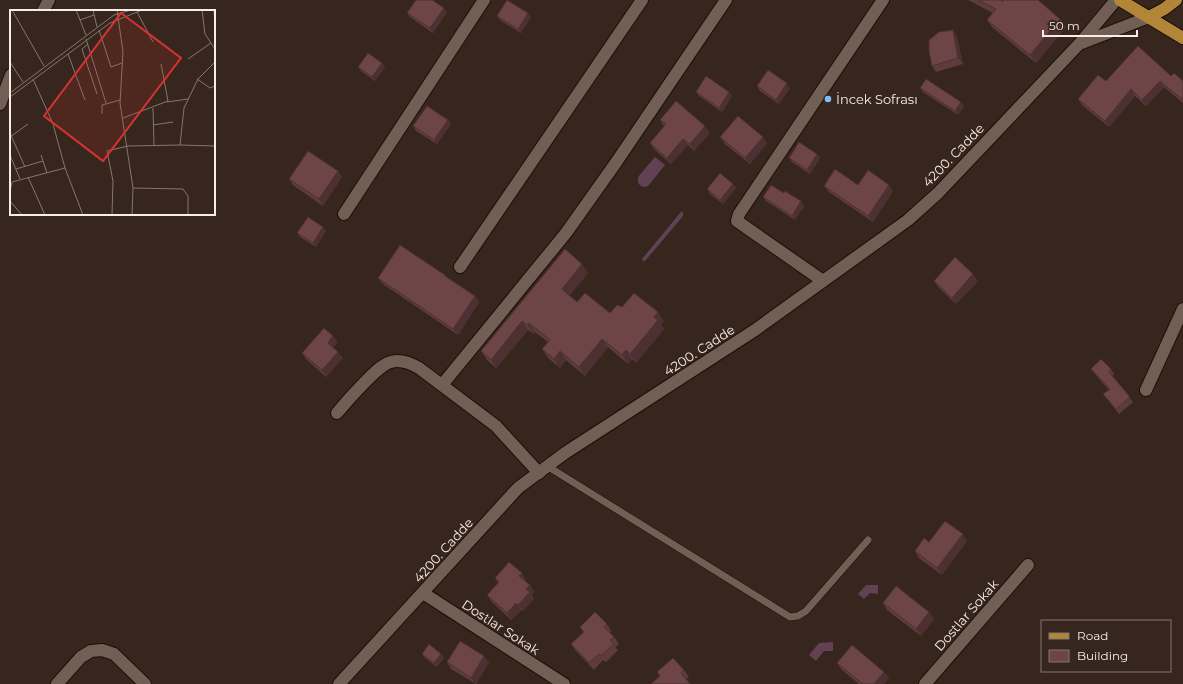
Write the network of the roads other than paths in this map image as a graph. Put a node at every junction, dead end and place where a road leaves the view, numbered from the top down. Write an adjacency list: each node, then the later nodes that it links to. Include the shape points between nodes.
1 (49, 0): 9 (street)
2 (484, 0): 15 (street)
3 (642, 0): 16 (street)
4 (726, 0): 19 (street, via 575,221)
5 (883, 0): 17 (street, via 739,214 737,221)
6 (1116, 0): 12 (street, 4200. Cadde)
7 (1120, 0): 10 (main road)
8 (1176, 0): 10 (main road)
9 (44, 10)
10 (1150, 17): 11 (main road); 12 (street)
11 (1183, 38)
12 (1080, 44): 17 (street, 4200. Cadde, via 938,193 908,220)
13 (10, 78): 14 (street)
14 (0, 104)
15 (344, 214)
16 (460, 267)
17 (823, 281): 22 (street, 4200. Cadde, via 755,330 565,453)
18 (1183, 309): 20 (street)
19 (442, 385): 21 (street, via 412,364 392,362 381,366); 22 (street, via 496,426)
20 (1146, 390)
21 (337, 412)
22 (543, 470): 23 (lane, via 790,617 806,611); 25 (street, 4200. Cadde, via 518,488)
23 (868, 540)
24 (1028, 565): 30 (street, Dostlar Sokak)
25 (423, 593): 28 (street, 4200. Cadde); 29 (street, Dostlar Sokak)
26 (58, 684): 27 (street, via 81,657 91,651 102,650 114,654)
27 (145, 684)
28 (339, 684)
29 (564, 684)
30 (925, 684)

